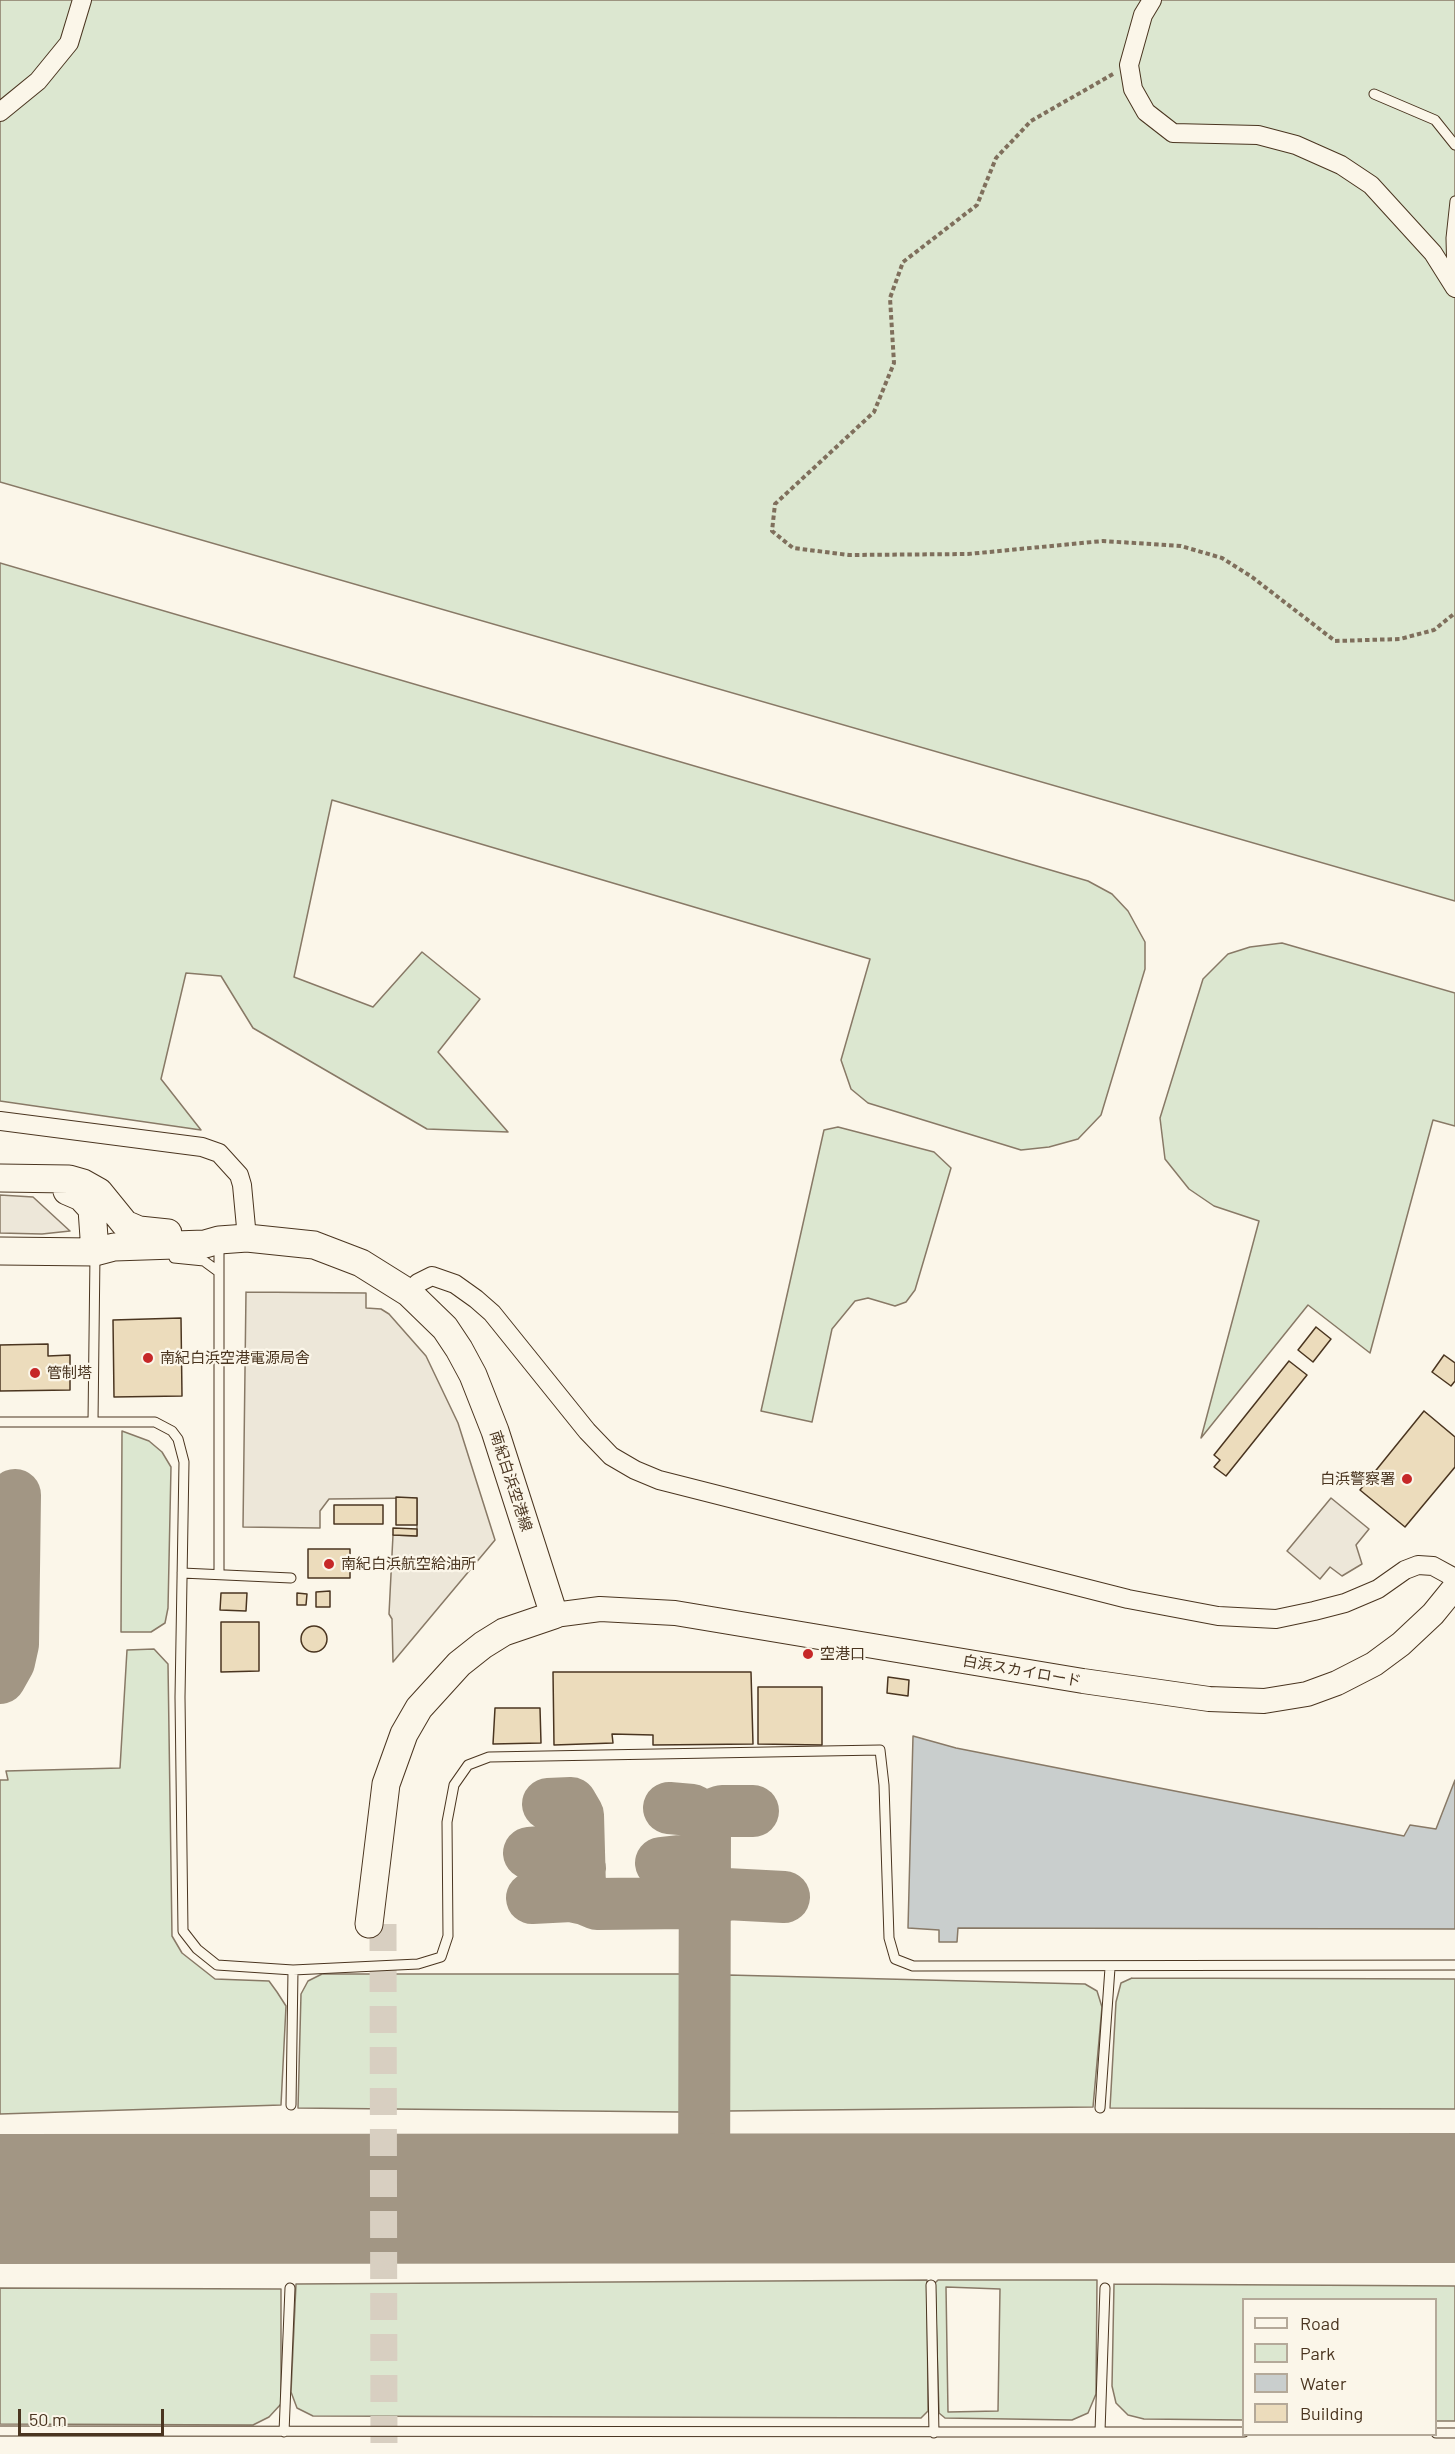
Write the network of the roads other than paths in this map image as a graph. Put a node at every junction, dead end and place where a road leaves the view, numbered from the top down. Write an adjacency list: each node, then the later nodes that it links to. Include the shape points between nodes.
1 (82, 0): 4 (street, via 69,43 38,81)
2 (1152, 0): 7 (street, via 1143,15 1129,65 1133,89 1146,112 1173,134 1258,135 1296,145 1341,165 1371,185 1433,253)
3 (1374, 94): 5 (lane, via 1435,120)
4 (0, 112)
5 (1455, 145)
6 (1455, 201): 7 (lane, via 1451,238)
7 (1454, 285)
8 (0, 1121): 10 (street, via 219,1153 239,1175)
9 (8, 1178): 11 (main road, 南紀白浜空港線, via 69,1179 83,1183 99,1192 125,1224 139,1230 195,1233); 13 (main road, via 73,1192 88,1204 94,1215)
10 (247, 1238): 11 (main road, 南紀白浜空港線); 17 (main road, 南紀白浜空港線, via 314,1245 343,1255)
11 (219, 1240): 13 (main road, 南紀白浜空港線, via 205,1244 114,1247); 16 (lane)
12 (0, 1251): 13 (main road, 南紀白浜空港線)
13 (94, 1252): 14 (lane); 18 (lane)
14 (146, 1257)
15 (158, 1257): 16 (lane, via 204,1261)
16 (219, 1272): 21 (lane)
17 (410, 1293): 23 (street, via 418,1283 432,1276 454,1284 476,1299 492,1312 586,1431 611,1456 659,1480 1128,1599 1218,1616 1276,1619 1314,1611 1378,1589 1418,1565 1433,1566); 25 (main road, 南紀白浜空港線, via 445,1328 473,1375)
18 (93, 1421): 19 (lane); 20 (lane, via 155,1422 178,1439 183,1462)
19 (0, 1422)
20 (182, 1573): 21 (lane); 29 (lane, via 183,1931 217,1965)
21 (219, 1574): 22 (lane)
22 (291, 1578)
23 (1455, 1578)
24 (1455, 1587): 25 (street, 白浜スカイロード, via 1401,1644 1374,1664 1307,1694 1264,1701 1209,1699 1083,1682 675,1612 600,1609)
25 (554, 1615): 26 (main road, via 490,1641 459,1664 419,1708 404,1734 382,1811)
26 (376, 1924)
27 (1455, 1965): 28 (lane)
28 (1110, 1968): 29 (lane, via 913,1966 895,1959 889,1938 880,1750 489,1757 468,1765 454,1785 447,1822 448,1936 441,1957 418,1964); 31 (lane)
29 (293, 1970): 30 (lane)
30 (291, 2105)
31 (1100, 2108)
32 (931, 2285): 39 (lane)
33 (290, 2288): 37 (lane)
34 (1106, 2288): 36 (lane)
35 (0, 2431): 37 (lane)
36 (1100, 2431): 38 (lane); 39 (lane)
37 (284, 2432): 39 (lane)
38 (1242, 2432)
39 (934, 2433)
40 (1437, 2433): 41 (lane)
41 (1455, 2433)

